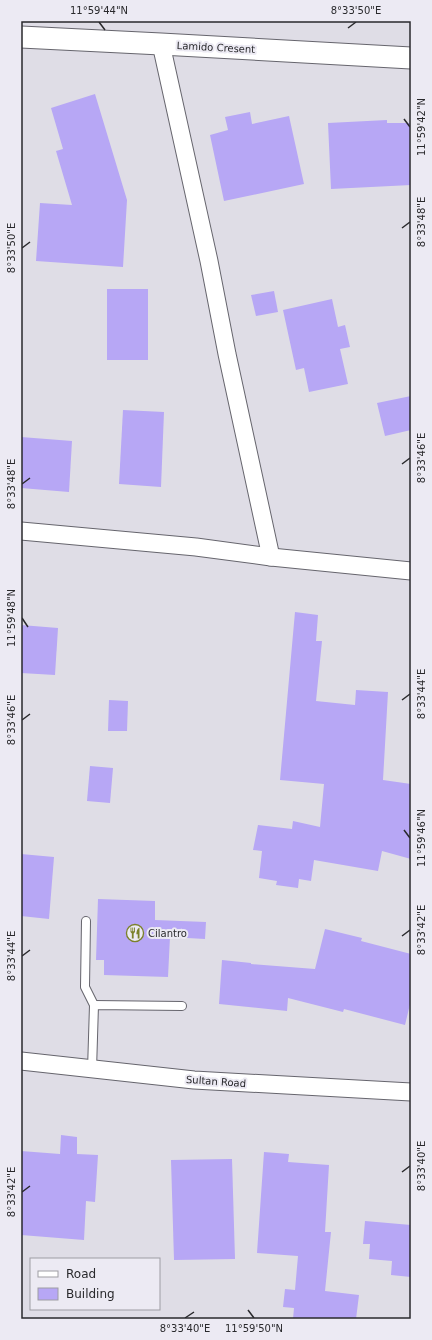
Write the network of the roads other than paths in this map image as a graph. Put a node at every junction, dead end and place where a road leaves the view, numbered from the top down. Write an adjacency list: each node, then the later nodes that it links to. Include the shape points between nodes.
1 (21, 37): 2 (street, Lamido Cresent)
2 (161, 44): 3 (street, Lamido Cresent); 5 (street, via 210,261)
3 (411, 58)
4 (21, 531): 5 (street, via 196,547)
5 (271, 557): 6 (street)
6 (411, 571)
7 (86, 921): 8 (lane, via 85,987)
8 (94, 1005): 9 (lane); 11 (lane)
9 (182, 1006)
10 (21, 1061): 11 (street, Sultan Road)
11 (92, 1070): 12 (street, Sultan Road, via 194,1080)
12 (411, 1092)

